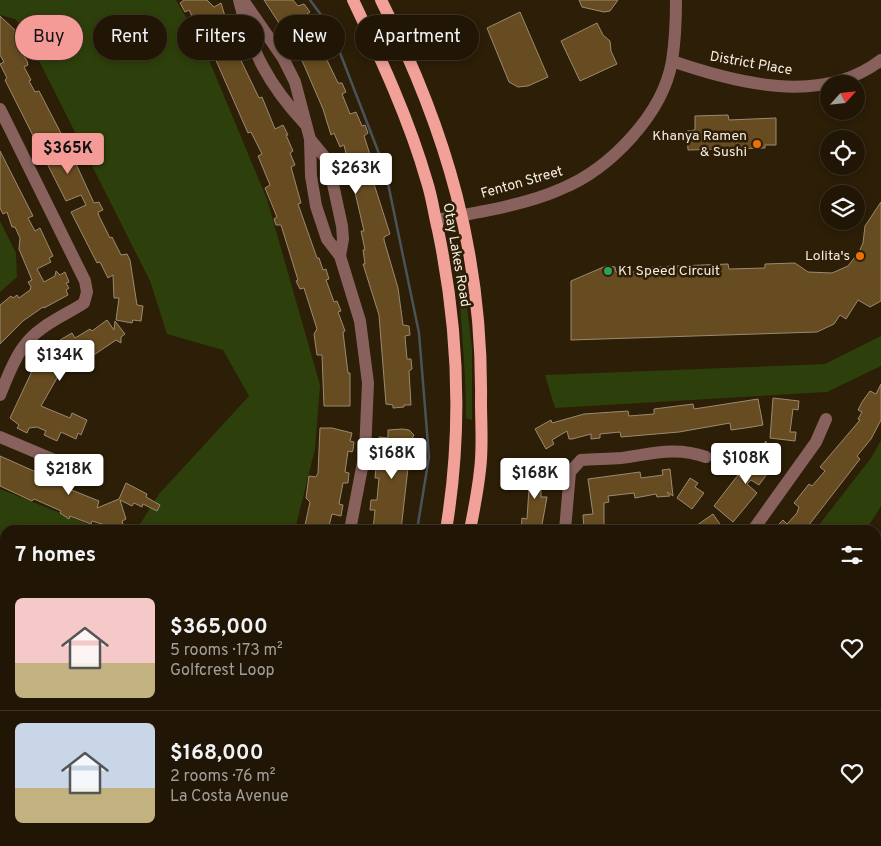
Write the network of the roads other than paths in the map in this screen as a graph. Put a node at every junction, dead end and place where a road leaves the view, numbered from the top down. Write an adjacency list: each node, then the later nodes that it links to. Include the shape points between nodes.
1 (238, 0): 9 (street, via 250,40 266,76)
2 (243, 0): 9 (street, via 295,82)
3 (352, 0): 12 (main road, Otay Lakes Road, via 390,77 428,182)
4 (381, 0): 11 (main road, Otay Lakes Road, via 414,68 440,138)
5 (676, 0): 7 (street, Fenton Street)
6 (881, 60): 7 (street, District Place, via 841,81 796,88 749,82)
7 (672, 61): 11 (street, Fenton Street, via 650,114 599,168 574,184 545,195)
8 (0, 110): 14 (street, via 86,281 87,292 84,303 28,341)
9 (307, 125): 10 (street)
10 (310, 139): 13 (street, via 316,206 328,238); 13 (street, via 328,161 342,226)
11 (463, 215): 12 (street, Fenton Street); 21 (main road, Otay Lakes Road, via 476,287 481,369 480,468)
12 (436, 220): 20 (main road, Otay Lakes Road, via 450,286 458,398)
13 (340, 256): 19 (street, via 360,321 368,383 366,452)
14 (0, 395)
15 (826, 419): 23 (street, via 816,442)
16 (0, 437): 18 (street, via 64,464)
17 (706, 457): 22 (street, via 663,450 620,458 581,460 570,472)
18 (90, 469)
19 (351, 525)
20 (447, 525)
21 (471, 525)
22 (565, 525)
23 (757, 525)

